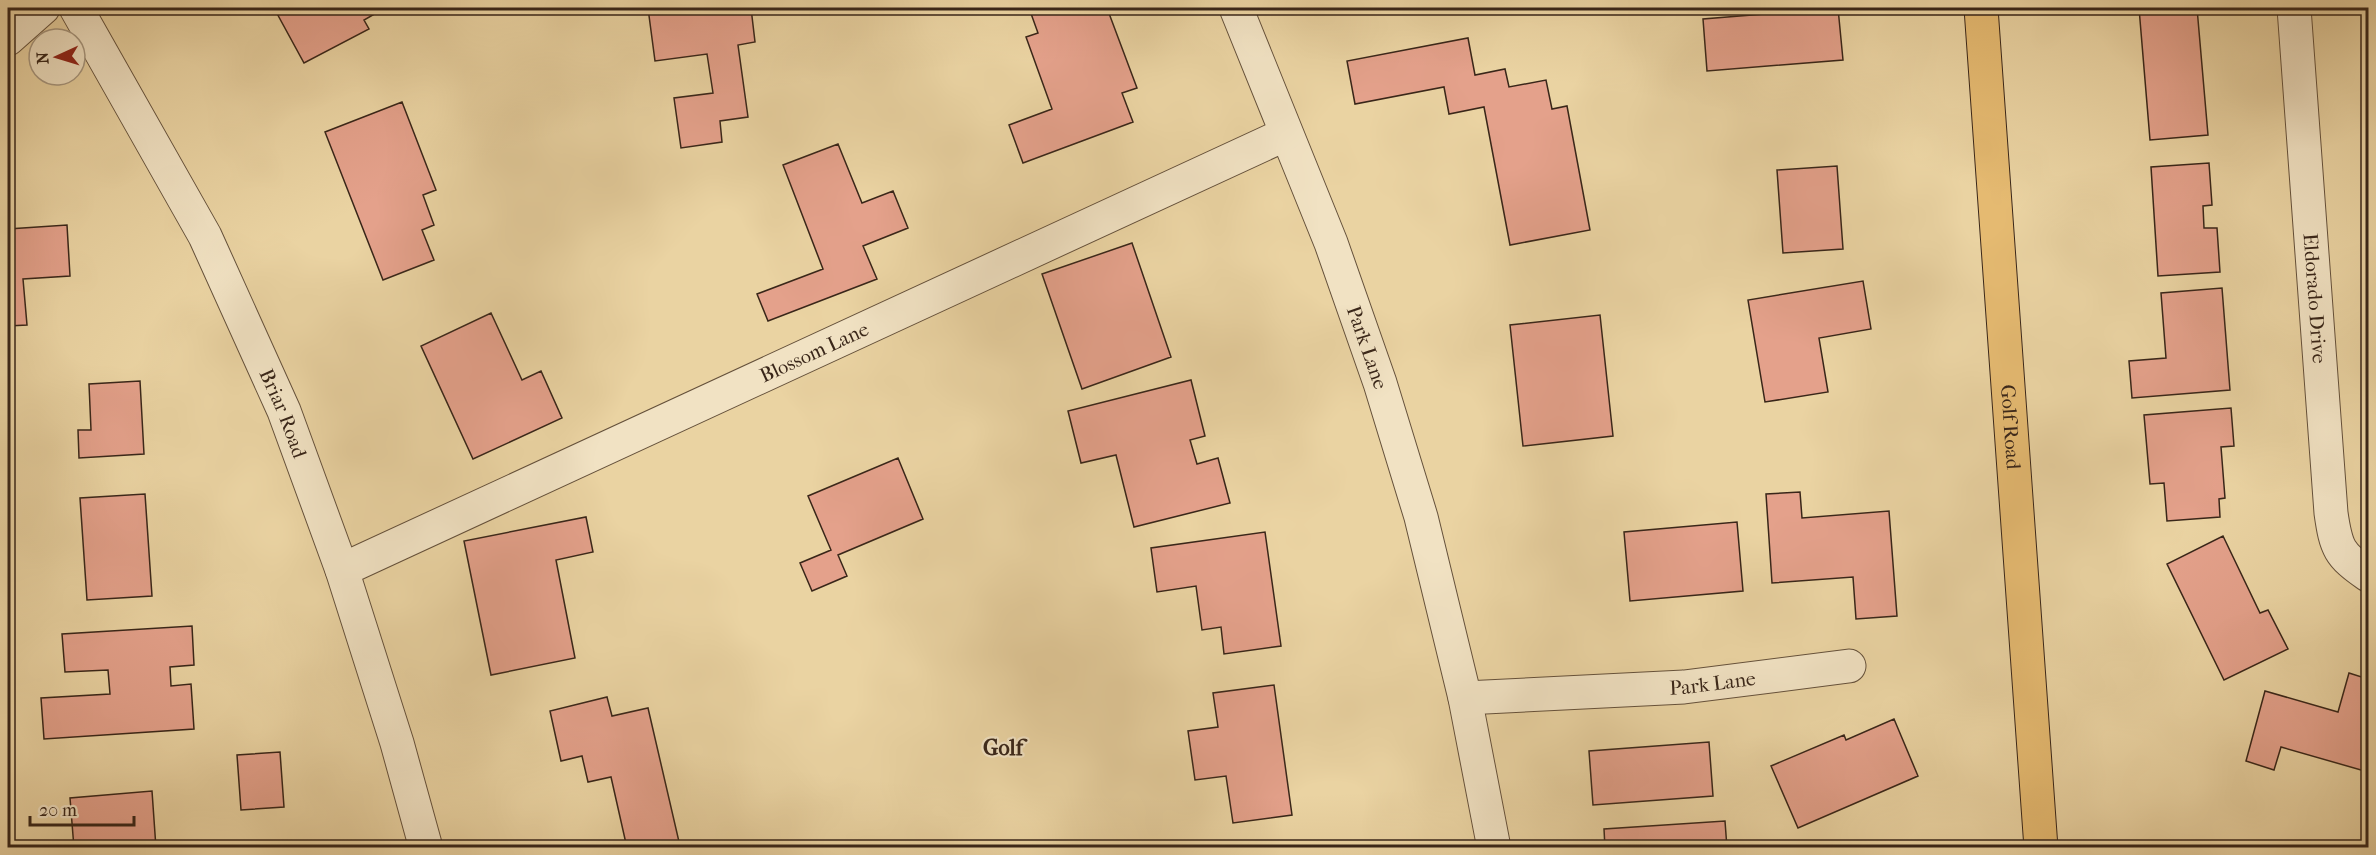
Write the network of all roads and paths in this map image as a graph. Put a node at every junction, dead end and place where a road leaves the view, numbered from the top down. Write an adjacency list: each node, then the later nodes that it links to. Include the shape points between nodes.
1 (43, 8): 6 (street)
2 (76, 8): 8 (street, Briar Road, via 205,236 284,411)
3 (1236, 8): 7 (street, Park Lane)
4 (1981, 8): 14 (main road, Golf Road)
5 (2294, 8): 9 (street, Eldorado Drive, via 2334,537 2344,557)
6 (8, 39)
7 (1287, 134): 8 (street, Blossom Lane); 11 (street, Park Lane, via 1331,243 1380,383 1421,517)
8 (342, 570): 12 (street, Briar Road)
9 (2368, 575)
10 (1849, 666): 11 (street, Park Lane, via 1684,687)
11 (1465, 698): 13 (street, Park Lane)
12 (426, 848)
13 (1494, 848)
14 (2041, 848)

